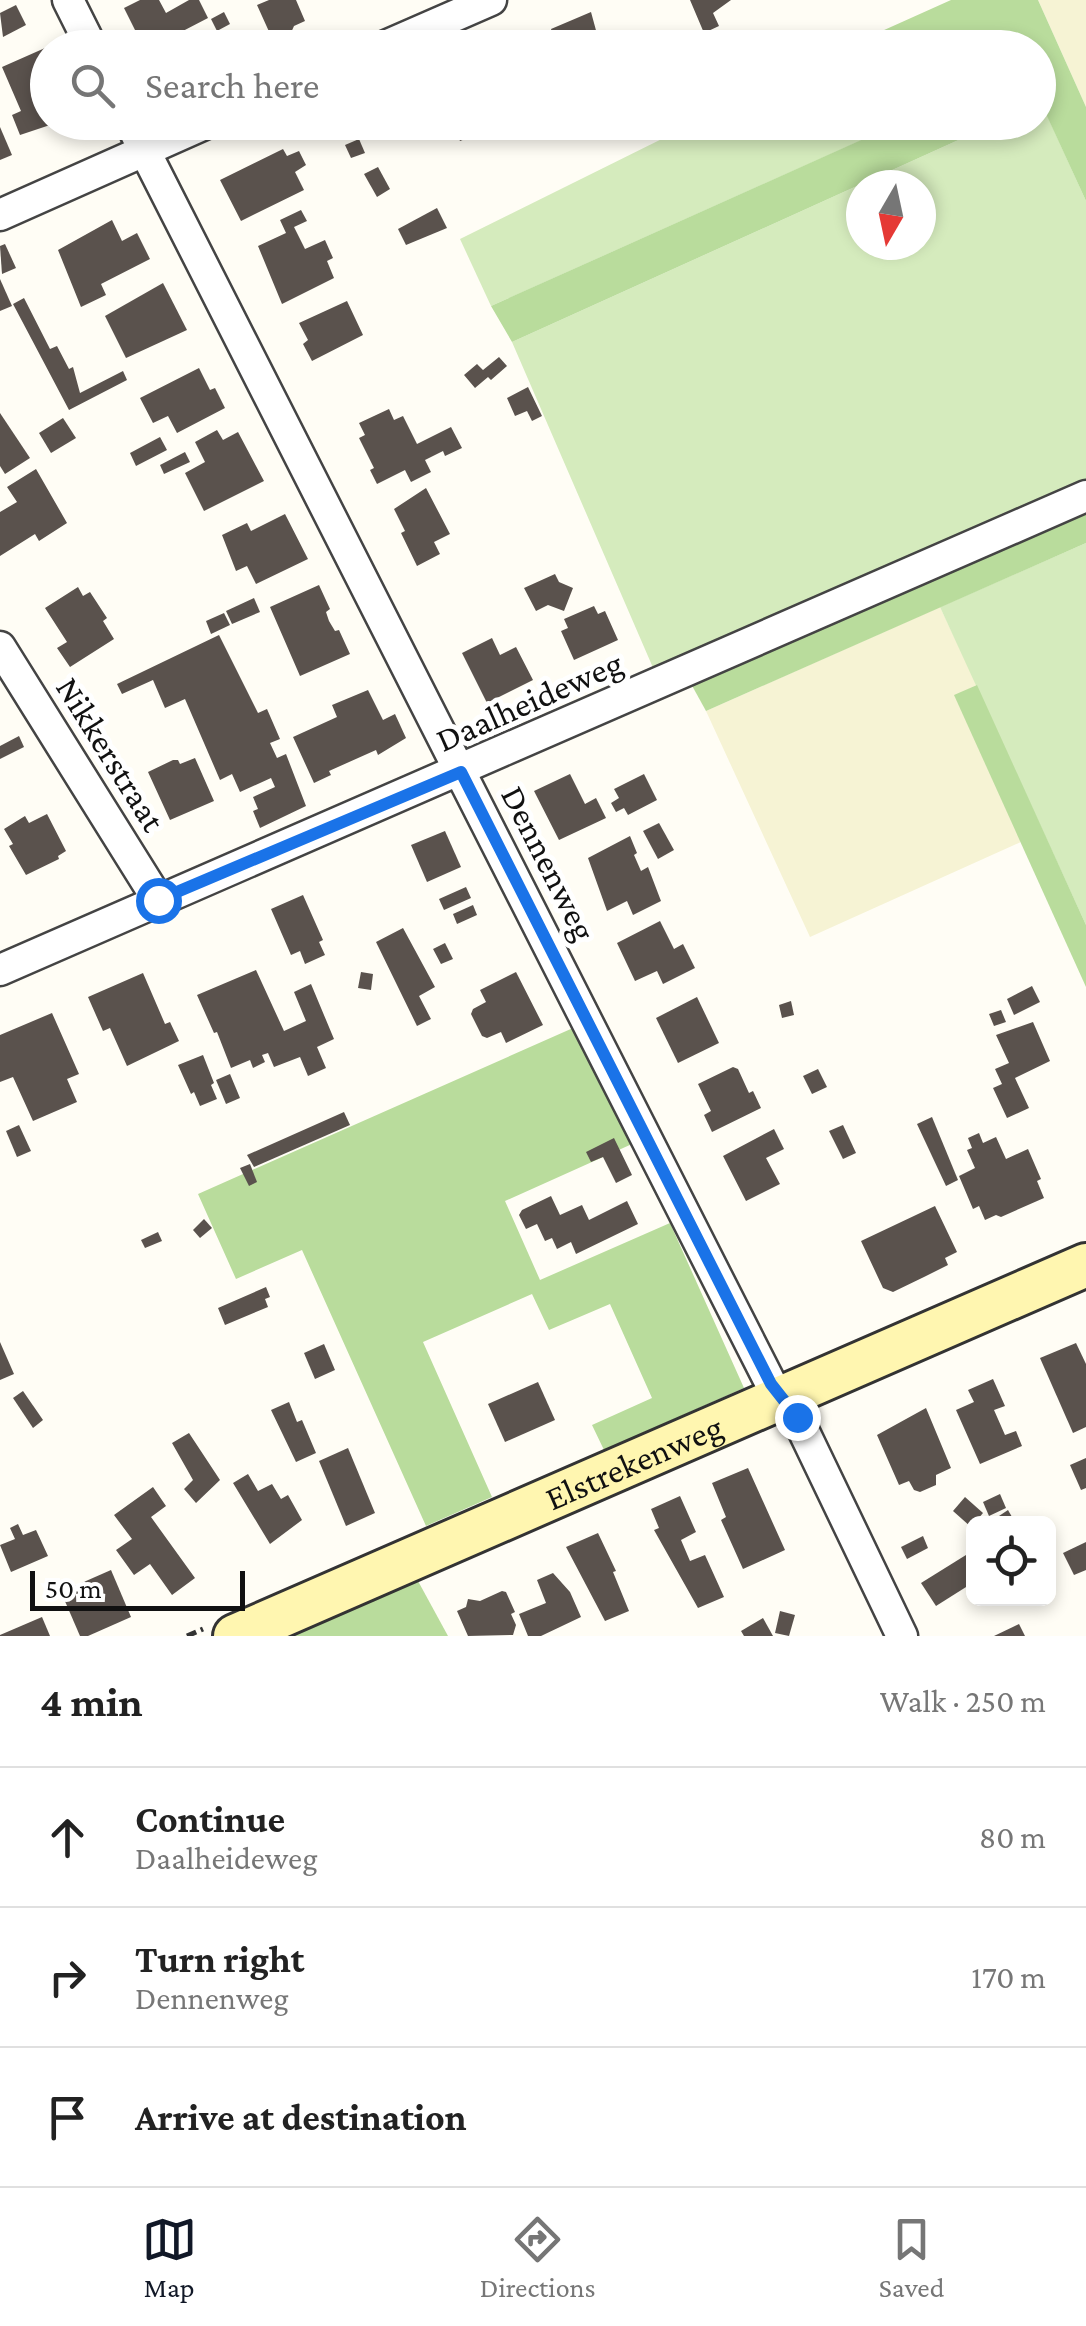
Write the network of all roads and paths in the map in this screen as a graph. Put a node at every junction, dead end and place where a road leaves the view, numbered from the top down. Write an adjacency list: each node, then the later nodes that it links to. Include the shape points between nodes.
1 (68, 0): 3 (street)
2 (491, 0): 4 (street)
3 (83, 30)
4 (423, 30)
5 (139, 140): 7 (street, Dennenweg)
6 (169, 140): 7 (street)
7 (144, 151): 8 (street); 11 (street, Dennenweg)
8 (0, 215)
9 (1086, 496): 11 (street, Daalheideweg)
10 (0, 646): 12 (street, Nikkerstraat)
11 (461, 772): 12 (street, Daalheideweg); 15 (street, Dennenweg)
12 (158, 900): 13 (street, Daalheideweg)
13 (0, 970)
14 (1086, 1265): 15 (street, Elstrekenweg)
15 (782, 1398): 16 (street, Elstrekenweg); 17 (street, Dennenweg)
16 (235, 1636)
17 (902, 1636)

